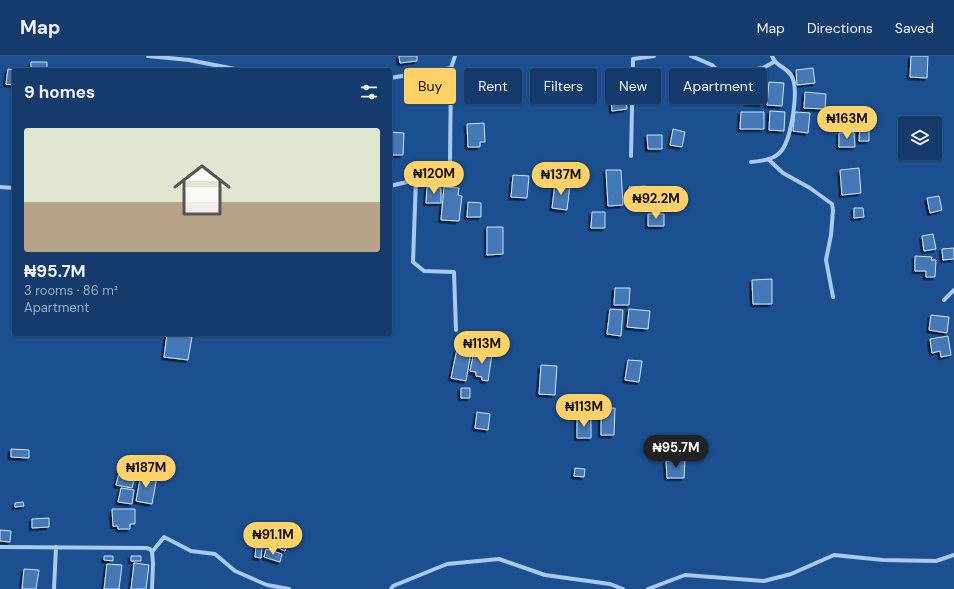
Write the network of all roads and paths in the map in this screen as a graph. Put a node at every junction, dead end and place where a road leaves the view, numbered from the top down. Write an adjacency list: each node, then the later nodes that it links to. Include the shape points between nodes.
1 (148, 56): 8 (street)
2 (455, 56): 9 (street)
3 (654, 56): 6 (street)
4 (691, 56): 7 (street, via 712,65 720,72 730,73 763,68)
5 (772, 56): 7 (street)
6 (639, 57): 13 (street, via 633,59)
7 (774, 62): 14 (street, via 785,68 792,76 795,103 782,151)
8 (230, 68)
9 (451, 68)
10 (404, 76): 11 (street)
11 (392, 78)
12 (451, 104): 16 (street, via 450,162 435,176)
13 (631, 156)
14 (768, 159): 15 (street); 21 (street, via 783,173 832,204 831,235 826,260)
15 (751, 162)
16 (416, 178): 17 (street); 23 (street, via 413,262 424,271 454,272)
17 (392, 185)
18 (0, 187): 19 (street)
19 (12, 188)
20 (954, 290): 22 (street)
21 (833, 297)
22 (944, 300)
23 (456, 330)
24 (0, 547): 25 (street)
25 (56, 547): 26 (street, via 146,548); 28 (street)
26 (152, 552): 29 (street); 30 (street, via 164,537 191,551 214,554 235,571 267,585)
27 (954, 554): 33 (street, via 936,561 834,556 791,574 764,581 685,575)
28 (54, 589)
29 (152, 589)
30 (288, 589)
31 (391, 589): 32 (street, via 447,564 499,559 545,575 610,584)
32 (623, 589)
33 (648, 589)

